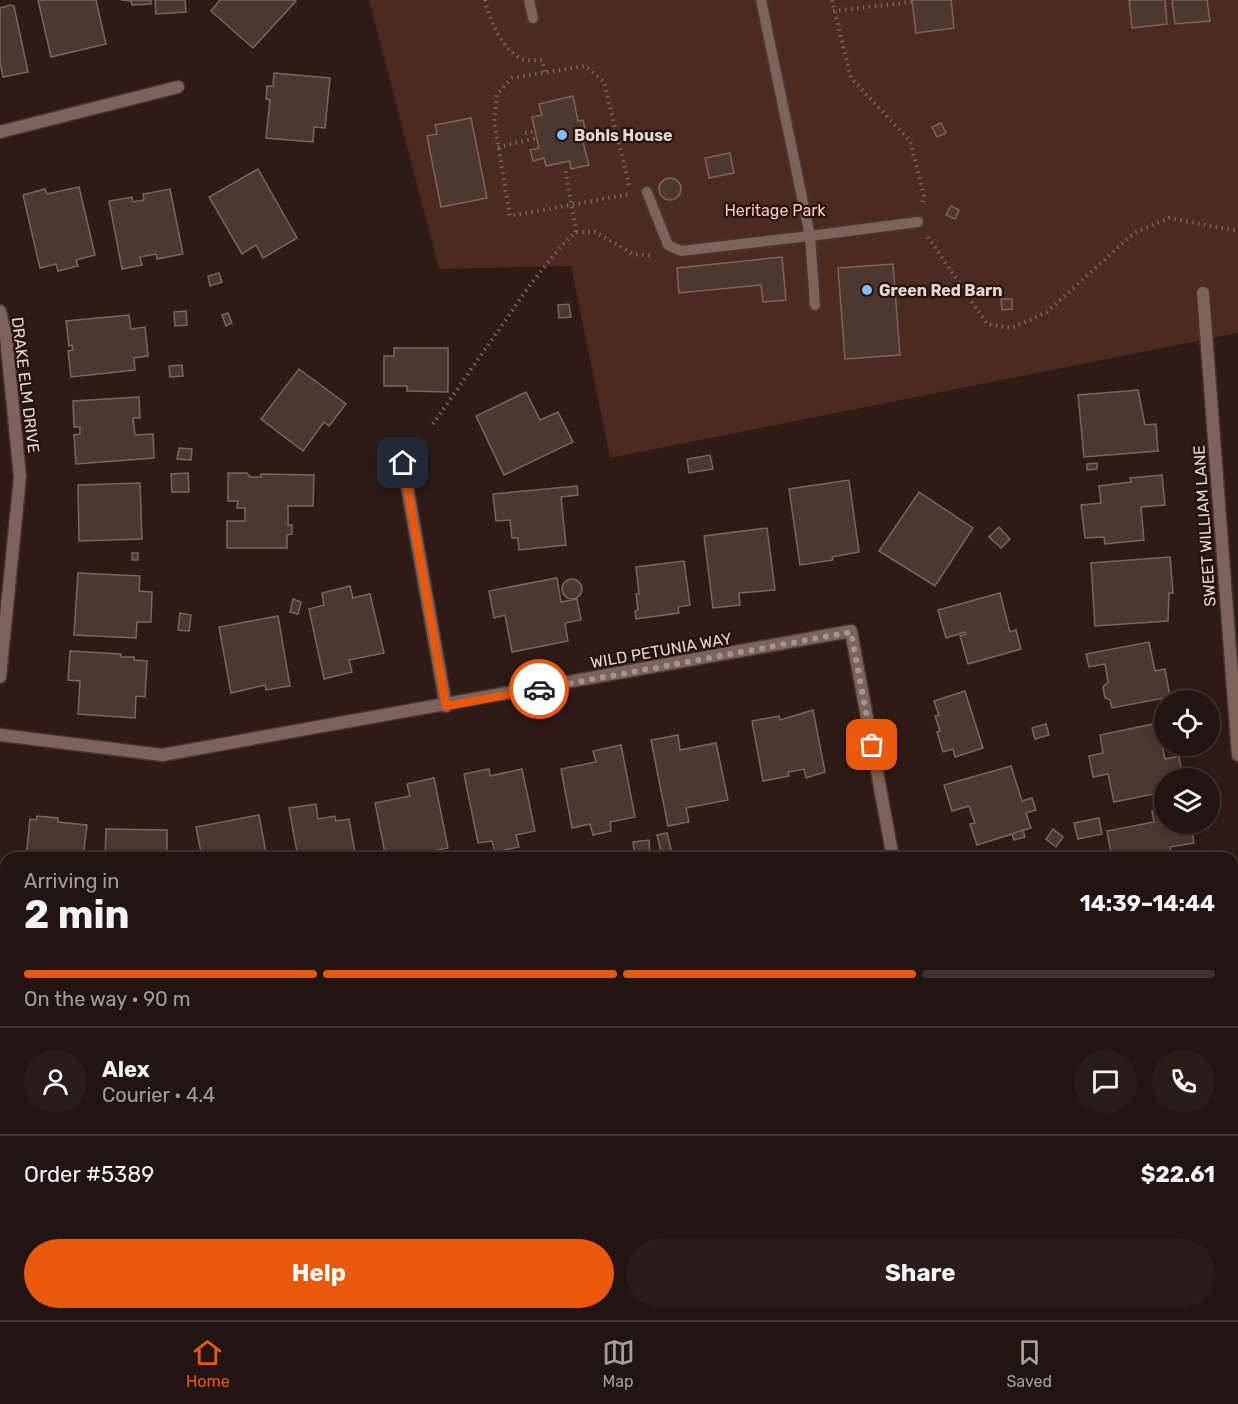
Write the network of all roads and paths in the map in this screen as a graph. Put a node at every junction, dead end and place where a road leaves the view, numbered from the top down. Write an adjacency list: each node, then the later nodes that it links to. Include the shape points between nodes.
1 (485, 0): 8 (path, via 508,47 524,60 542,60)
2 (529, 0): 7 (lane)
3 (761, 0): 21 (lane)
4 (832, 0): 6 (path)
5 (913, 2): 6 (path)
6 (833, 11): 18 (path, via 851,78 910,141 924,196)
7 (533, 18)
8 (545, 72): 14 (path, via 512,78 497,94 494,121); 17 (path, via 585,66 604,82 632,194)
9 (178, 87): 11 (street)
10 (536, 131): 12 (path)
11 (0, 132)
12 (525, 133)
13 (537, 138): 14 (path)
14 (498, 147): 17 (path, via 510,216)
15 (565, 168): 17 (path)
16 (646, 192): 22 (lane, via 668,245)
17 (574, 205): 20 (path)
18 (918, 222): 19 (path, via 987,324 1012,328 1047,312 1134,233 1169,218); 21 (lane)
19 (1238, 231)
20 (576, 232): 22 (path, via 596,232 633,254 647,257); 26 (path, via 530,285)
21 (810, 236): 22 (lane); 24 (lane)
22 (681, 251)
23 (1203, 293): 31 (street, SWEET WILLIAM LANE)
24 (815, 305)
25 (0, 311): 28 (street, DRAKE ELM DRIVE, via 20,477)
26 (433, 424)
27 (403, 463): 29 (street)
28 (0, 677)
29 (446, 706): 30 (street, WILD PETUNIA WAY, via 162,755); 32 (street, WILD PETUNIA WAY, via 851,632)
30 (0, 735)
31 (1238, 756)
32 (892, 852)

